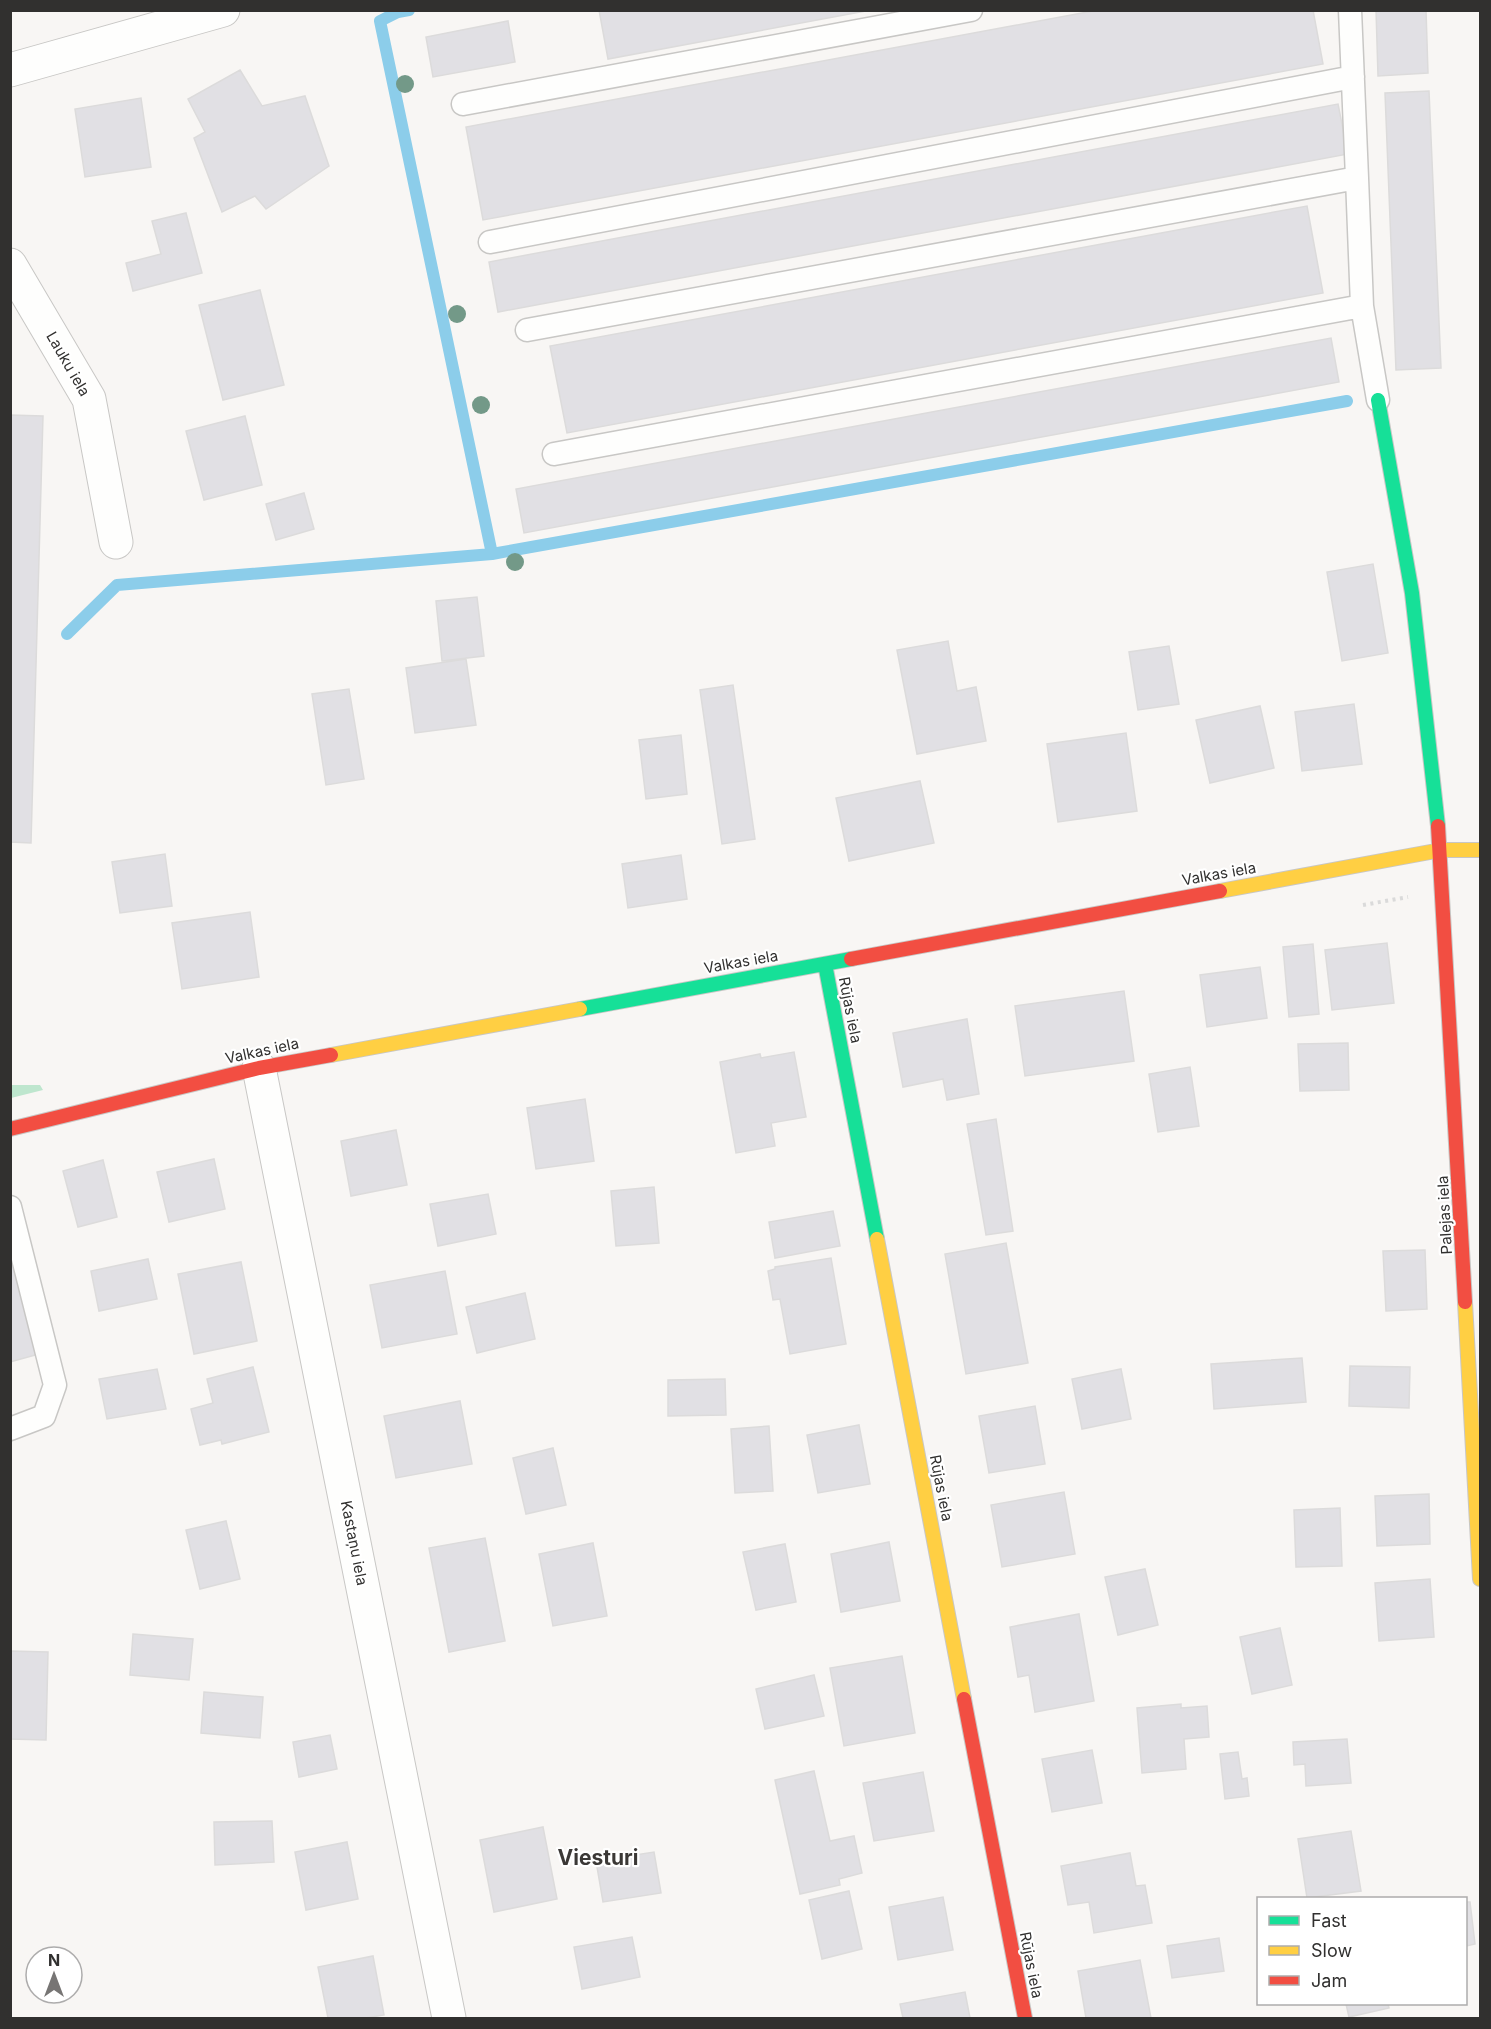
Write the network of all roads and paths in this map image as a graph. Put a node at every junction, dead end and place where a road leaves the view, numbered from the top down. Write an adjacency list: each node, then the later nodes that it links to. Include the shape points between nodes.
1 (223, 10): 4 (street)
2 (970, 10): 6 (lane)
3 (1350, 10): 5 (lane)
4 (10, 70)
5 (1353, 77): 7 (lane); 8 (lane)
6 (464, 104)
7 (1357, 178): 10 (lane); 11 (lane)
8 (490, 242)
9 (10, 265): 14 (street, Lauku iela, via 88,399)
10 (1362, 306): 12 (lane); 13 (lane)
11 (527, 330)
12 (1378, 400): 15 (street, Palejas iela, via 1412,593)
13 (554, 454)
14 (116, 542)
15 (1441, 850): 16 (street, Valkas iela); 17 (street, Valkas iela); 21 (street, Palejas iela)
16 (1480, 850)
17 (825, 964): 18 (street, Valkas iela); 25 (street, Rūjas iela)
18 (259, 1068): 19 (street, Valkas iela); 24 (street, Kastaņu iela)
19 (10, 1129)
20 (10, 1207): 22 (lane, via 55,1385 44,1416)
21 (1475, 1343): 23 (street, Palejas iela)
22 (10, 1429)
23 (1480, 1579)
24 (449, 2019)
25 (1024, 2019)

